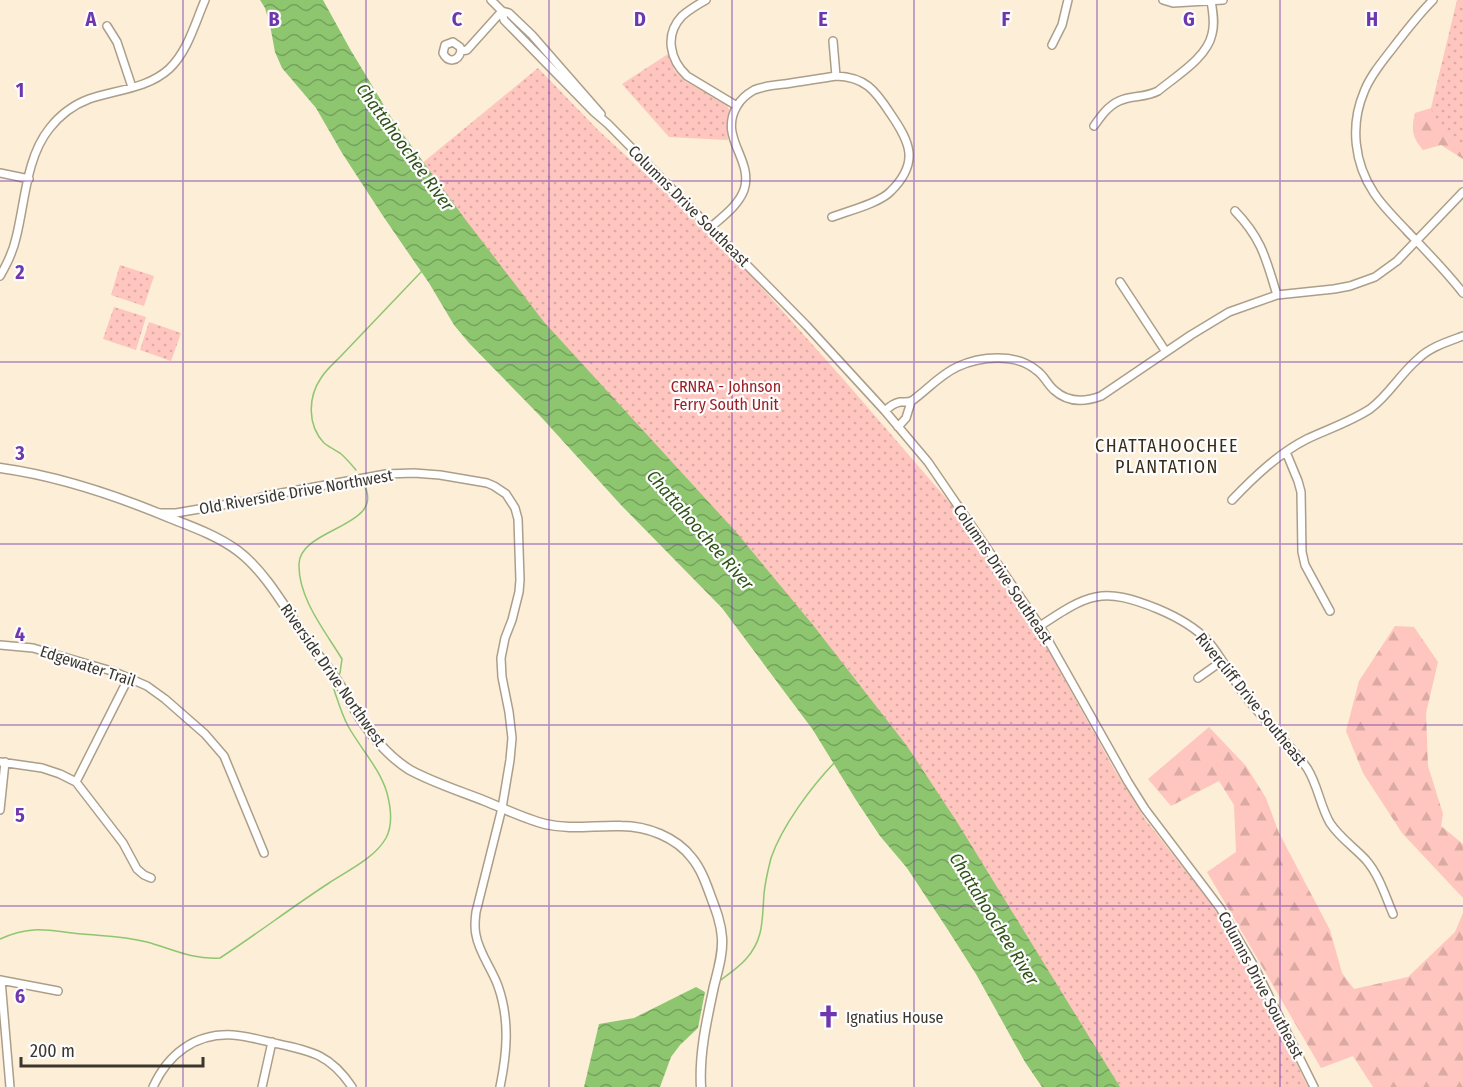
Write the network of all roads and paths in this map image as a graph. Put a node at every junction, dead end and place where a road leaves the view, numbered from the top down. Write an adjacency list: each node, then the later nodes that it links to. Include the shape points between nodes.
1 (205, 0): 15 (street, via 187,44 170,69)
2 (491, 0): 9 (street, Columns Drive Southeast)
3 (706, 0): 16 (street, via 680,18 671,38 672,54 687,76)
4 (1068, 0): 12 (street)
5 (1163, 0): 8 (street)
6 (1223, 0): 8 (street)
7 (1433, 0): 24 (street, via 1372,77 1355,127 1363,173 1374,193)
8 (1211, 1): 17 (street, via 1213,34 1199,57 1151,94 1119,101)
9 (502, 12): 13 (street); 23 (street, Columns Drive Southeast, via 504,20)
10 (107, 26): 15 (street, via 117,42)
11 (833, 41): 14 (street)
12 (1052, 45)
13 (461, 51)
14 (836, 76): 16 (street, via 763,87 747,94); 22 (street, via 857,79 874,91 903,133 909,157 897,185 885,196)
15 (132, 87): 19 (street, via 87,99 60,117 39,143)
16 (737, 106): 23 (street, via 731,128 745,167 745,185 735,204)
17 (1094, 126)
18 (0, 173): 19 (street)
19 (29, 179): 25 (street, via 16,239)
20 (1463, 192): 24 (street)
21 (1235, 211): 28 (street, via 1258,241)
22 (832, 217)
23 (710, 228): 32 (street, Columns Drive Southeast)
24 (1416, 241): 27 (street); 28 (street, via 1386,271 1363,282)
25 (0, 276)
26 (1120, 282): 30 (street)
27 (1463, 293)
28 (1277, 295): 30 (street, via 1229,312)
29 (1463, 336): 34 (street, via 1418,359 1371,408)
30 (1166, 352): 31 (street, via 1101,396 1087,401 1059,394 1038,370 1027,364 988,359 950,371)
31 (911, 402): 32 (street, via 895,404); 33 (street)
32 (885, 411): 33 (street, Columns Drive Southeast)
33 (898, 427): 39 (street, Columns Drive Southeast, via 944,484)
34 (1286, 452): 36 (street); 38 (street, via 1301,492 1305,565)
35 (0, 468): 37 (street, Riverside Drive Northwest, via 111,494)
36 (1232, 500)
37 (158, 512): 46 (street, Riverside Drive Northwest, via 220,539 239,552 264,579 333,674 369,732 393,757 426,778); 46 (street, Old Riverside Drive Northwest, via 176,513 386,474 440,475 487,483 506,494 518,519 520,580 517,606 501,658 512,738)
38 (1330, 611)
39 (1040, 626): 41 (street, Rivercliff Drive Southeast, via 1084,600 1104,595 1124,597 1187,623); 60 (street, Columns Drive Southeast, via 1145,809 1220,908 1243,946)
40 (0, 645): 42 (street, Edgewater Trail, via 33,648)
41 (1222, 662): 43 (street); 50 (street, Rivercliff Drive Southeast, via 1250,702 1307,768 1331,824 1371,867)
42 (129, 677): 45 (street); 48 (street, Edgewater Trail, via 165,699 217,747)
43 (1198, 678)
44 (2, 762): 45 (street, via 42,768); 47 (street)
45 (76, 782): 49 (street, via 123,843 137,869)
46 (502, 808): 58 (street, Old Riverside Drive Northwest, via 475,925 478,945 498,986 506,1023); 59 (street, Riverside Drive Northwest, via 558,826 645,829 669,838 691,856 704,877 722,940 702,1056)
47 (0, 810)
48 (264, 853)
49 (151, 878)
50 (1393, 914)
51 (0, 980): 52 (street); 54 (street)
52 (58, 991)
53 (272, 1042): 55 (street, via 231,1035 198,1040 171,1058); 56 (street); 57 (street, via 322,1057 344,1074)
54 (10, 1087)
55 (153, 1087)
56 (262, 1087)
57 (352, 1087)
58 (500, 1087)
59 (701, 1087)
60 (1314, 1087)

